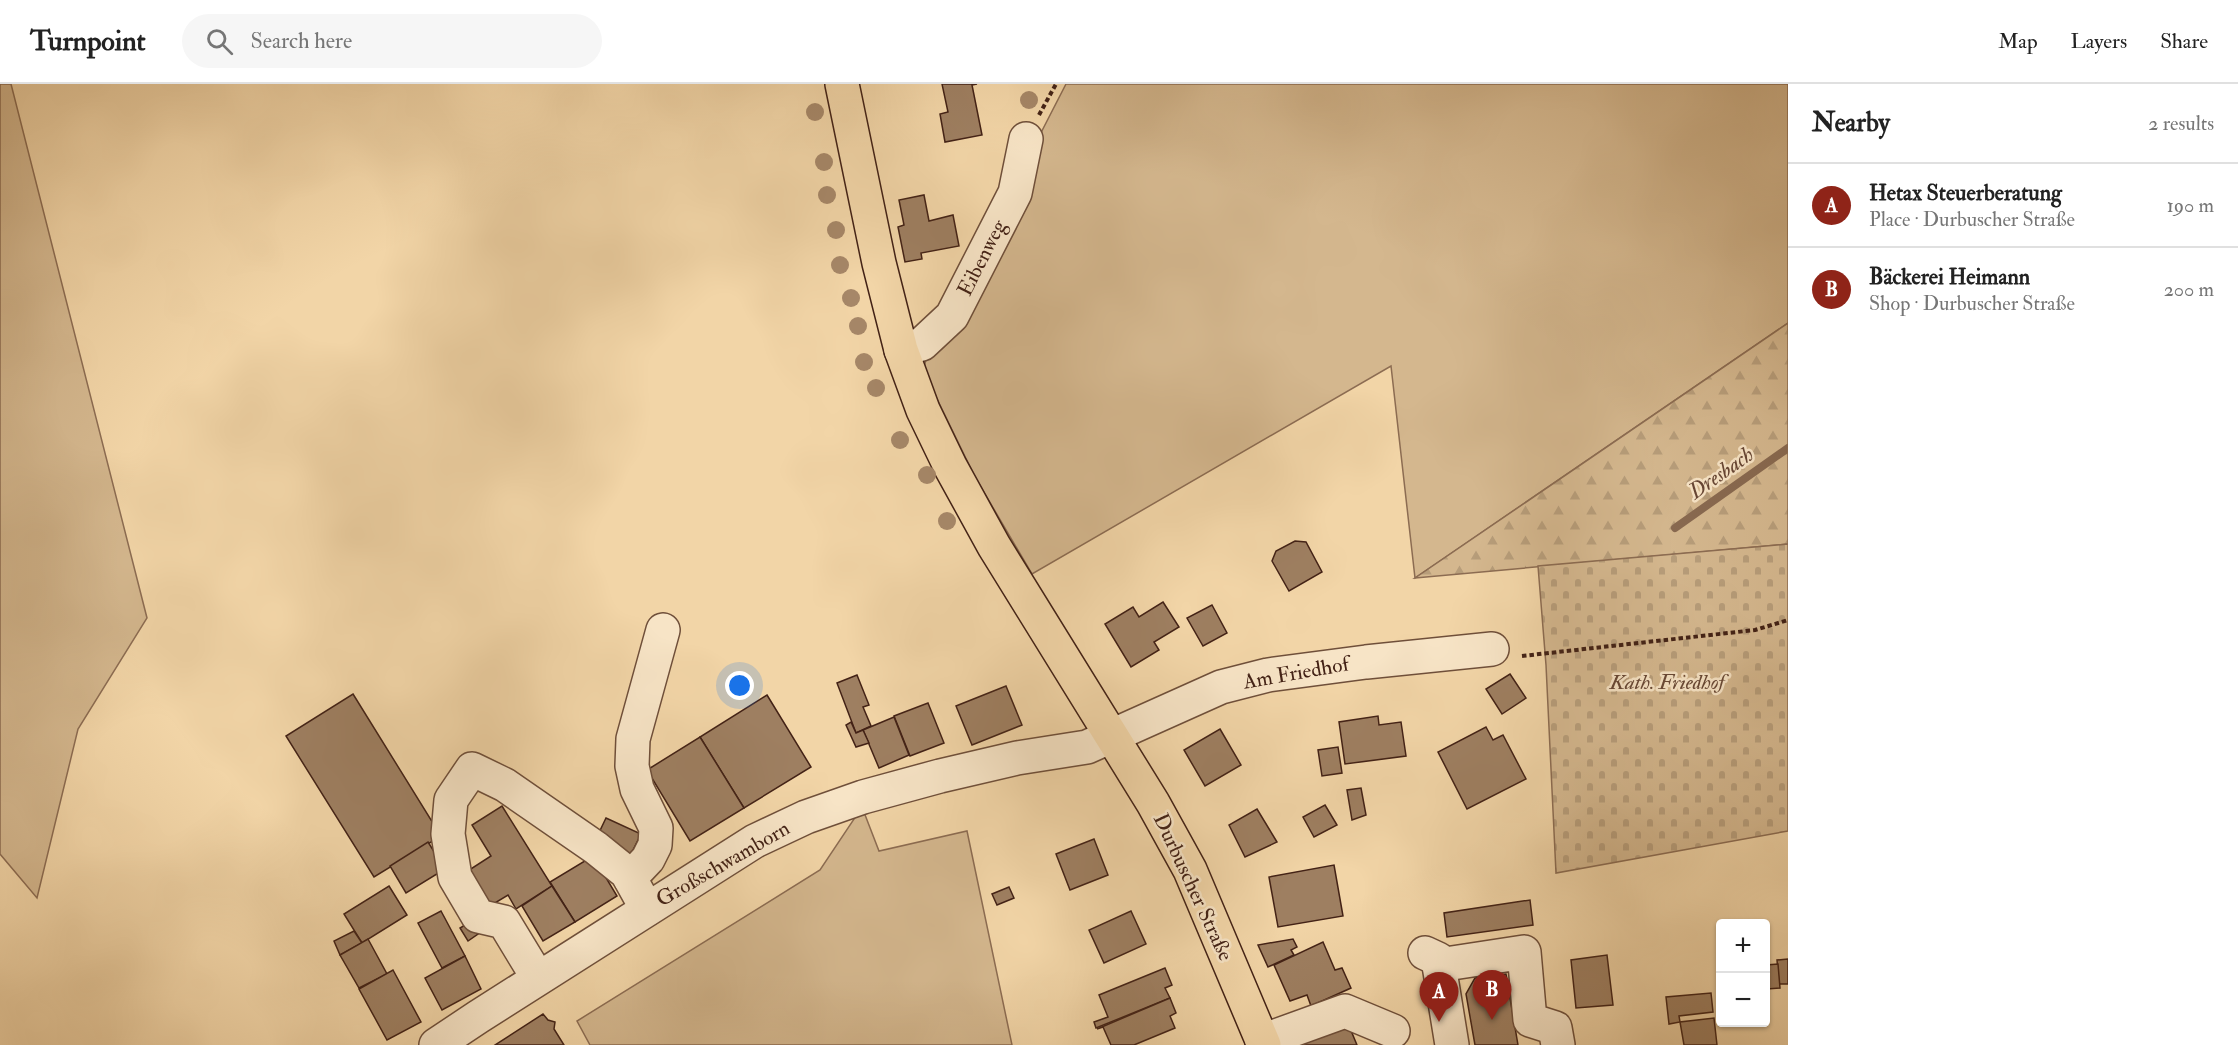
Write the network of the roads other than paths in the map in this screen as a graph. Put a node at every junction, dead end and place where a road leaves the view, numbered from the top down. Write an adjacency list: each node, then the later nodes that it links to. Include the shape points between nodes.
1 (842, 84): 3 (main road, Durbuscher Straße)
2 (1026, 139): 3 (street, Eibenweg, via 1015,194 952,316 922,344)
3 (901, 350): 6 (main road, Durbuscher Straße, via 923,410 950,466 994,546)
4 (663, 630): 7 (street, via 633,739 632,766 637,789 656,828 655,845)
5 (1492, 649): 6 (street, Am Friedhof, via 1268,675 1221,687)
6 (1110, 735): 8 (street, Großschwamborn, via 1087,747 940,776 806,817 755,841); 12 (main road, Durbuscher Straße, via 1190,870)
7 (630, 878): 8 (street); 10 (street, via 596,848 514,792 472,769 451,800 448,834 455,877 478,916 504,922)
8 (647, 909): 10 (street, Großschwamborn)
9 (1439, 960): 14 (street); 15 (street); 16 (street, via 1524,952 1530,1020 1555,1028)
10 (538, 978): 13 (street, Großschwamborn)
11 (1393, 1031): 12 (street, via 1345,1011)
12 (1263, 1043)
13 (436, 1045)
14 (1452, 1045)
15 (1467, 1045)
16 (1558, 1045)

